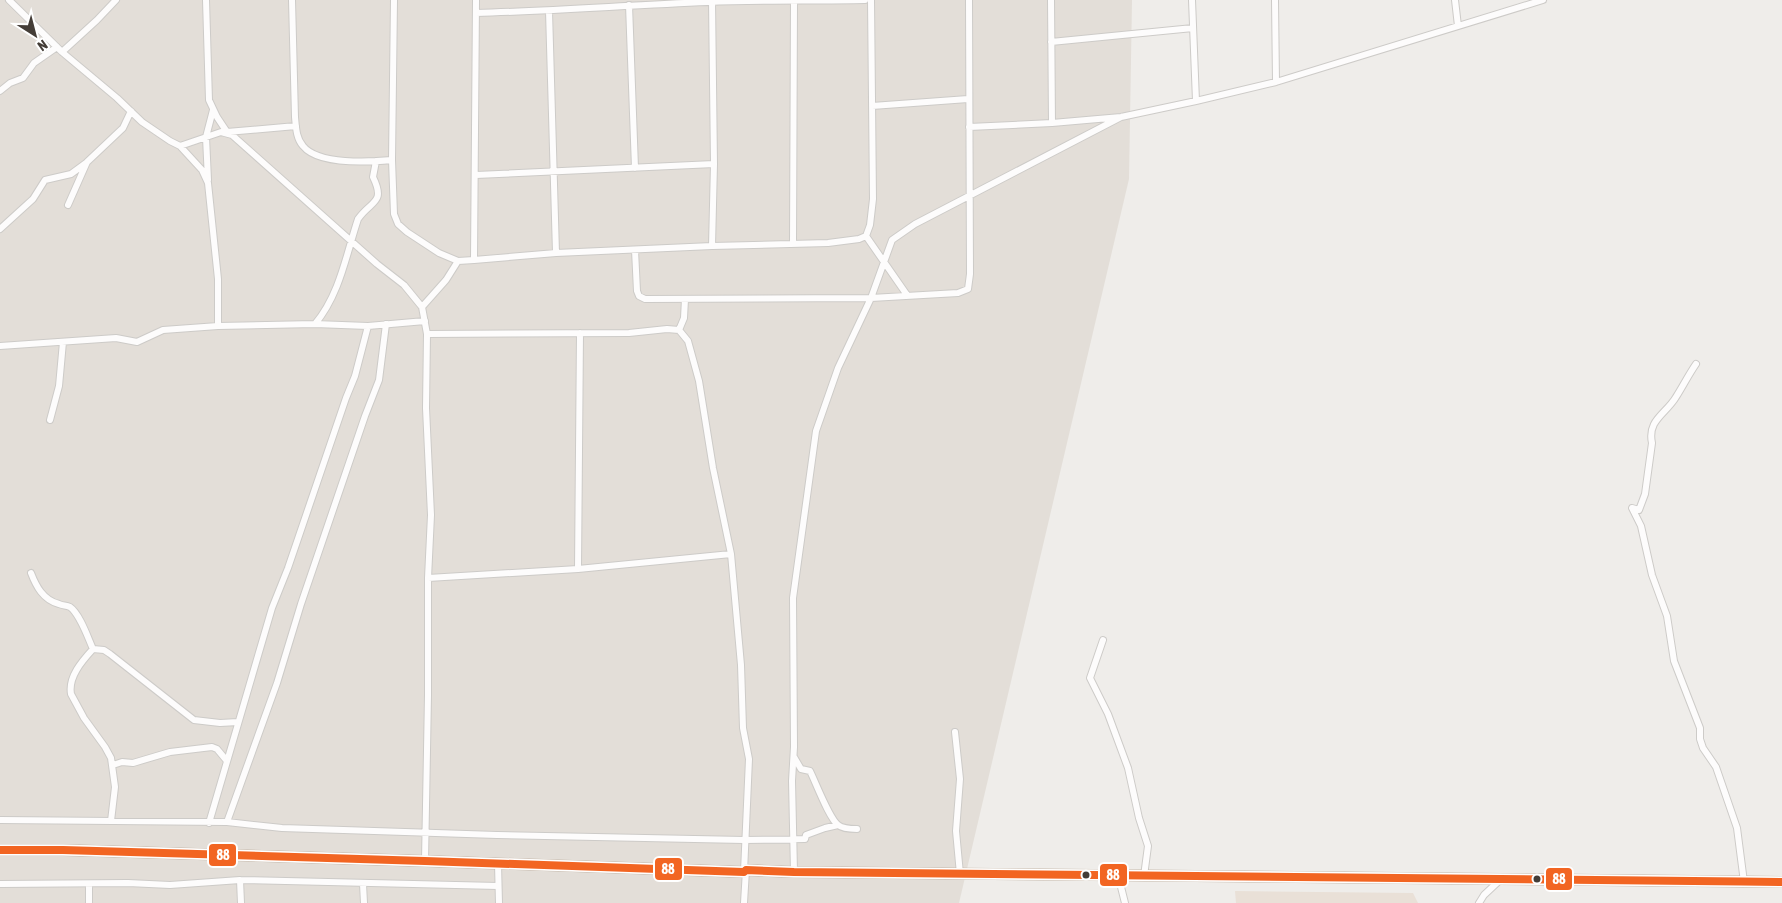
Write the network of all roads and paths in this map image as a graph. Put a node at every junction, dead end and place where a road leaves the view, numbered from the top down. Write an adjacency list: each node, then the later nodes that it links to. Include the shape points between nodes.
1 (9, 0): 23 (street)
2 (116, 0): 23 (street, via 97,20)
3 (206, 0): 29 (street)
4 (292, 0): 33 (street)
5 (394, 0): 38 (street)
6 (476, 0): 19 (street)
7 (865, 0): 16 (street)
8 (871, 0): 28 (street)
9 (969, 0): 26 (street)
10 (1051, 0): 22 (street)
11 (1192, 0): 21 (street)
12 (1275, 0): 24 (street)
13 (1455, 0): 20 (street)
14 (1542, 0): 20 (street)
15 (712, 1): 16 (street); 17 (street); 41 (street)
16 (794, 1): 51 (street)
17 (629, 5): 18 (street); 42 (street)
18 (549, 12): 19 (street); 43 (street)
19 (476, 13): 44 (street)
20 (1458, 26): 24 (street)
21 (1193, 28): 22 (street); 27 (street)
22 (1052, 42): 32 (street)
23 (60, 49): 25 (street, via 34,63 23,78); 30 (street)
24 (1276, 82): 27 (street)
25 (0, 91)
26 (968, 99): 28 (street); 34 (street)
27 (1196, 101): 31 (street)
28 (872, 106): 49 (street, via 873,199)
29 (213, 110): 35 (street); 36 (street)
30 (131, 112): 37 (street); 40 (street, via 118,133)
31 (1121, 117): 32 (street); 46 (street)
32 (1052, 123): 34 (street)
33 (296, 126): 35 (street); 39 (street, via 302,145 312,155)
34 (969, 127): 46 (street)
35 (227, 132): 36 (street); 50 (street)
36 (206, 137): 37 (street); 45 (street)
37 (180, 146): 45 (street, via 202,170)
38 (392, 160): 39 (street); 56 (street, via 394,214 398,224 440,253)
39 (376, 161): 50 (street, via 373,177 378,185 378,198 358,219)
40 (86, 162): 47 (street); 48 (street, via 71,174 45,180 33,199)
41 (714, 164): 42 (street); 52 (street)
42 (635, 168): 43 (street)
43 (553, 172): 44 (street); 54 (street)
44 (476, 175): 55 (street)
45 (208, 183): 65 (street, via 218,278)
46 (970, 195): 57 (street, via 900,233 892,240); 58 (street, via 968,288 958,293)
47 (68, 205)
48 (0, 229)
49 (866, 236): 51 (street, via 828,243); 57 (street)
50 (351, 240): 61 (street, via 404,285); 63 (street, via 334,297)
51 (793, 244): 52 (street)
52 (712, 246): 53 (street)
53 (635, 250): 54 (street); 60 (street, via 639,296 645,299)
54 (556, 253): 55 (street)
55 (474, 260): 56 (street)
56 (458, 261): 61 (street)
57 (885, 261): 58 (street); 59 (street)
58 (907, 295): 59 (street)
59 (871, 298): 60 (street); 82 (street, via 838,368 816,431 793,598)
60 (685, 299): 67 (street, via 684,318)
61 (422, 307): 62 (street)
62 (425, 320): 64 (street); 69 (street)
63 (316, 324): 65 (street); 66 (street)
64 (386, 324): 66 (street); 87 (street, via 379,380)
65 (218, 326): 70 (street, via 163,330 137,342 116,338)
66 (368, 326): 80 (street, via 355,376 272,608)
67 (679, 330): 68 (street); 74 (street, via 688,342 699,381)
68 (580, 333): 69 (street); 75 (street)
69 (427, 334): 77 (street)
70 (64, 342): 71 (street); 73 (street, via 59,386)
71 (0, 346)
72 (1696, 364): 104 (street, via 1673,403 1655,421 1650,435 1652,443 1645,494 1638,510 1632,508 1641,526 1652,575 1667,616 1674,661 1700,728 1703,748 1716,767 1737,828)
73 (50, 420)
74 (731, 554): 75 (street); 93 (street, via 743,728 749,759)
75 (578, 570): 77 (street)
76 (31, 573): 79 (street, via 48,599 73,609)
77 (428, 578): 91 (street)
78 (1103, 640): 101 (street, via 1090,678 1108,714 1128,768 1148,846)
79 (93, 649): 80 (street, via 110,654 194,720 220,724); 84 (street, via 76,671 70,690)
80 (238, 722): 83 (street)
81 (955, 732): 99 (street, via 960,779 956,831)
82 (794, 756): 89 (street, via 801,769 810,771); 92 (street)
83 (227, 761): 84 (street, via 212,747); 88 (street)
84 (112, 764): 86 (street, via 115,787)
85 (0, 820): 86 (street)
86 (111, 821): 88 (street)
87 (227, 822): 88 (street); 91 (street, via 282,828)
88 (209, 823)
89 (838, 825): 90 (street); 92 (street, via 806,835 805,839)
90 (858, 829)
91 (425, 833): 93 (street); 95 (street)
92 (795, 839): 93 (street); 98 (street)
93 (744, 840): 97 (street)
94 (0, 850): 95 (highway)
95 (425, 861): 96 (highway)
96 (498, 864): 97 (highway); 109 (street)
97 (745, 871): 98 (highway); 114 (street)
98 (794, 872): 99 (highway)
99 (960, 874): 100 (highway)
100 (1118, 875): 101 (highway); 115 (street)
101 (1144, 876): 102 (highway)
102 (1502, 878): 104 (highway); 116 (street)
103 (240, 880): 107 (street, via 170,885); 108 (street); 111 (street)
104 (1744, 882): 105 (highway)
105 (1782, 882)
106 (0, 884): 107 (street)
107 (89, 884): 110 (street)
108 (363, 884): 109 (street); 112 (street)
109 (498, 886): 113 (street)
110 (89, 903)
111 (241, 903)
112 (364, 903)
113 (499, 903)
114 (744, 903)
115 (1125, 903)
116 (1479, 903)

